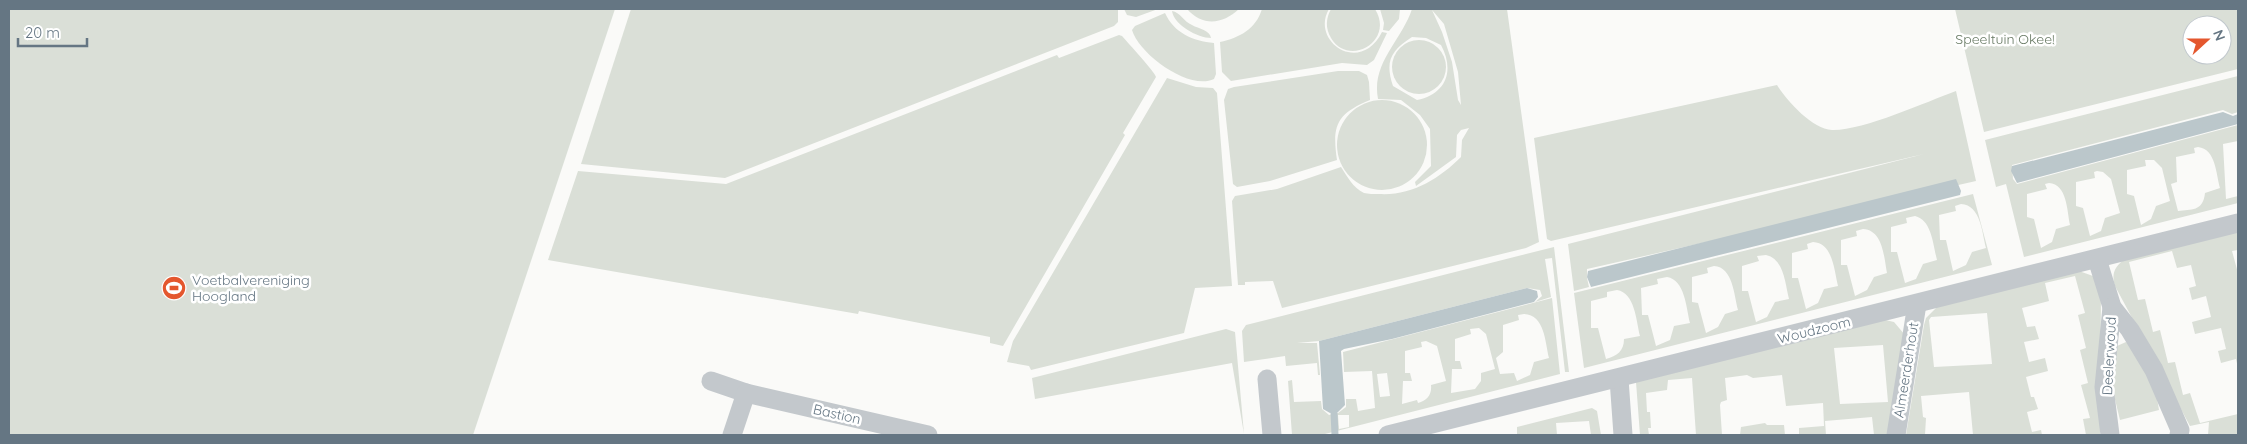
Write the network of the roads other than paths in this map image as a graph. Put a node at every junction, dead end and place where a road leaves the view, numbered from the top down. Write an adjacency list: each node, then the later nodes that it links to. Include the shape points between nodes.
1 (2238, 223): 2 (street, Woudzoom)
2 (2097, 258): 3 (street, Woudzoom); 4 (street, Deelerwoud)
3 (1916, 304): 5 (street, Woudzoom); 15 (street, Almeerderhout)
4 (2112, 307): 16 (street, Deelerwoud, via 2104,387); 17 (street, Deelerwoud, via 2154,370 2180,430)
5 (1618, 379): 10 (street, Woudzoom); 14 (street)
6 (1268, 380): 13 (street)
7 (711, 381): 8 (street, Bastion)
8 (746, 393): 9 (street, Bastion); 11 (street)
9 (895, 432): 12 (street, Bastion)
10 (1397, 434)
11 (732, 435)
12 (928, 435)
13 (1272, 435)
14 (1623, 435)
15 (1896, 435)
16 (2110, 435)
17 (2179, 435)

